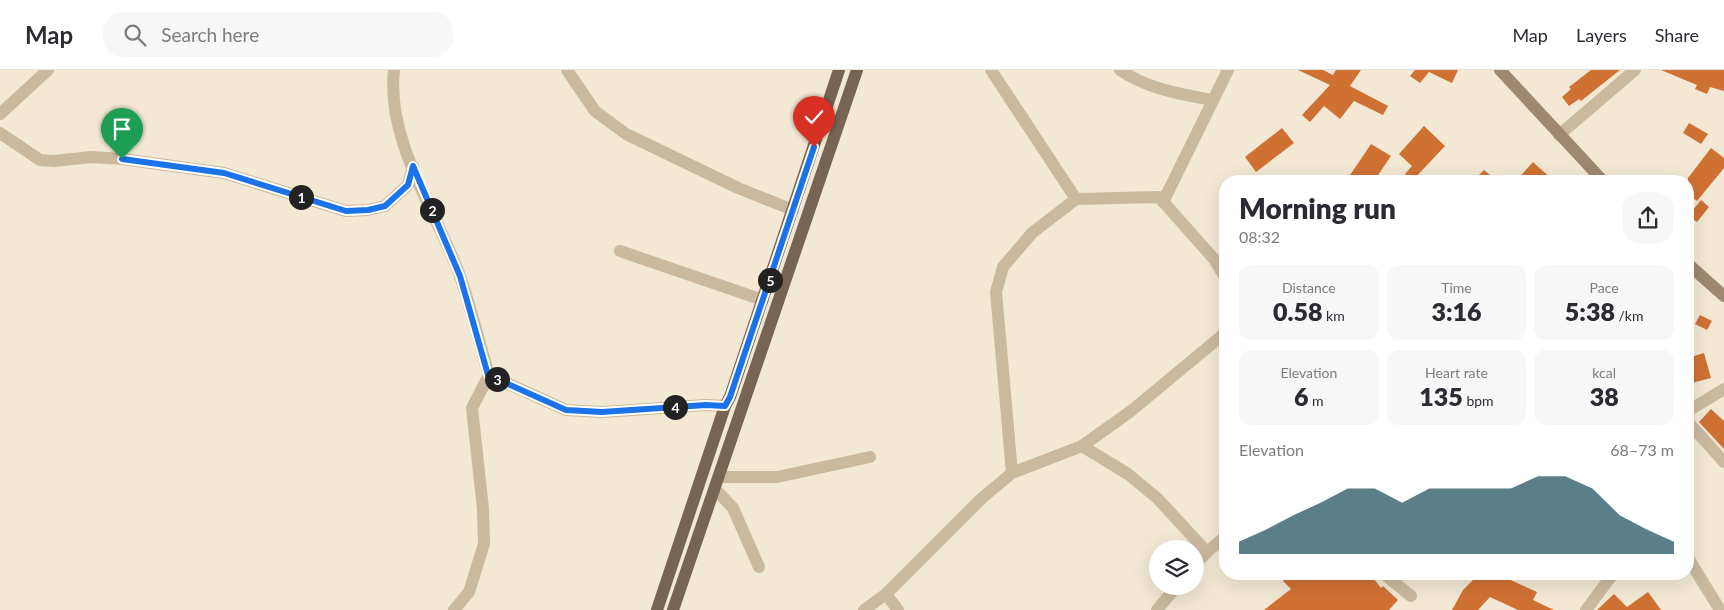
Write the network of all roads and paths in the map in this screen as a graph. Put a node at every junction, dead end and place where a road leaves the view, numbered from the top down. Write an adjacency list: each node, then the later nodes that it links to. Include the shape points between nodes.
1 (48, 70): 12 (street)
2 (394, 70): 15 (street, via 396,115)
3 (567, 70): 19 (street, via 594,111 626,134 738,188)
4 (839, 70): 19 (main road)
5 (857, 70): 35 (main road)
6 (991, 70): 17 (street)
7 (1120, 70): 11 (street, via 1134,80 1169,92)
8 (1228, 70): 11 (street)
9 (1500, 70): 14 (main road)
10 (1635, 70): 14 (street)
11 (1213, 100): 18 (street)
12 (0, 114)
13 (0, 133): 15 (street, via 40,160 106,158 224,173 346,211 385,206 408,185)
14 (1559, 135): 16 (main road)
15 (413, 166): 26 (street, via 460,276)
16 (1597, 175)
17 (1076, 199): 18 (street, via 1159,197); 34 (street, via 1032,233 1003,267 996,292)
18 (1163, 202): 21 (street)
19 (793, 210): 24 (main road)
20 (620, 251): 24 (street)
21 (1219, 267)
22 (1694, 269): 23 (main road)
23 (1724, 296)
24 (763, 300): 28 (main road)
25 (1219, 338): 31 (street, via 1131,411)
26 (488, 375): 28 (street, via 566,410 602,412); 46 (street, via 472,408 484,544 469,592)
27 (1724, 388): 29 (street)
28 (725, 406): 47 (main road)
29 (1694, 407)
30 (1694, 429): 33 (street)
31 (1082, 446): 34 (street); 37 (street, via 1128,474 1157,498)
32 (870, 457): 35 (street, via 776,477)
33 (1724, 462)
34 (1012, 473): 43 (street, via 982,498)
35 (718, 483): 39 (street); 48 (main road)
36 (1219, 542): 37 (street)
37 (1206, 552): 38 (street)
38 (1204, 554)
39 (759, 566)
40 (1694, 568): 53 (street)
41 (1391, 580): 45 (street)
42 (1608, 580): 52 (street)
43 (886, 594): 49 (street); 50 (street)
44 (1170, 595): 51 (street)
45 (1411, 596)
46 (454, 610)
47 (657, 610)
48 (673, 610)
49 (864, 610)
50 (898, 610)
51 (1157, 610)
52 (1586, 610)
53 (1720, 610)

